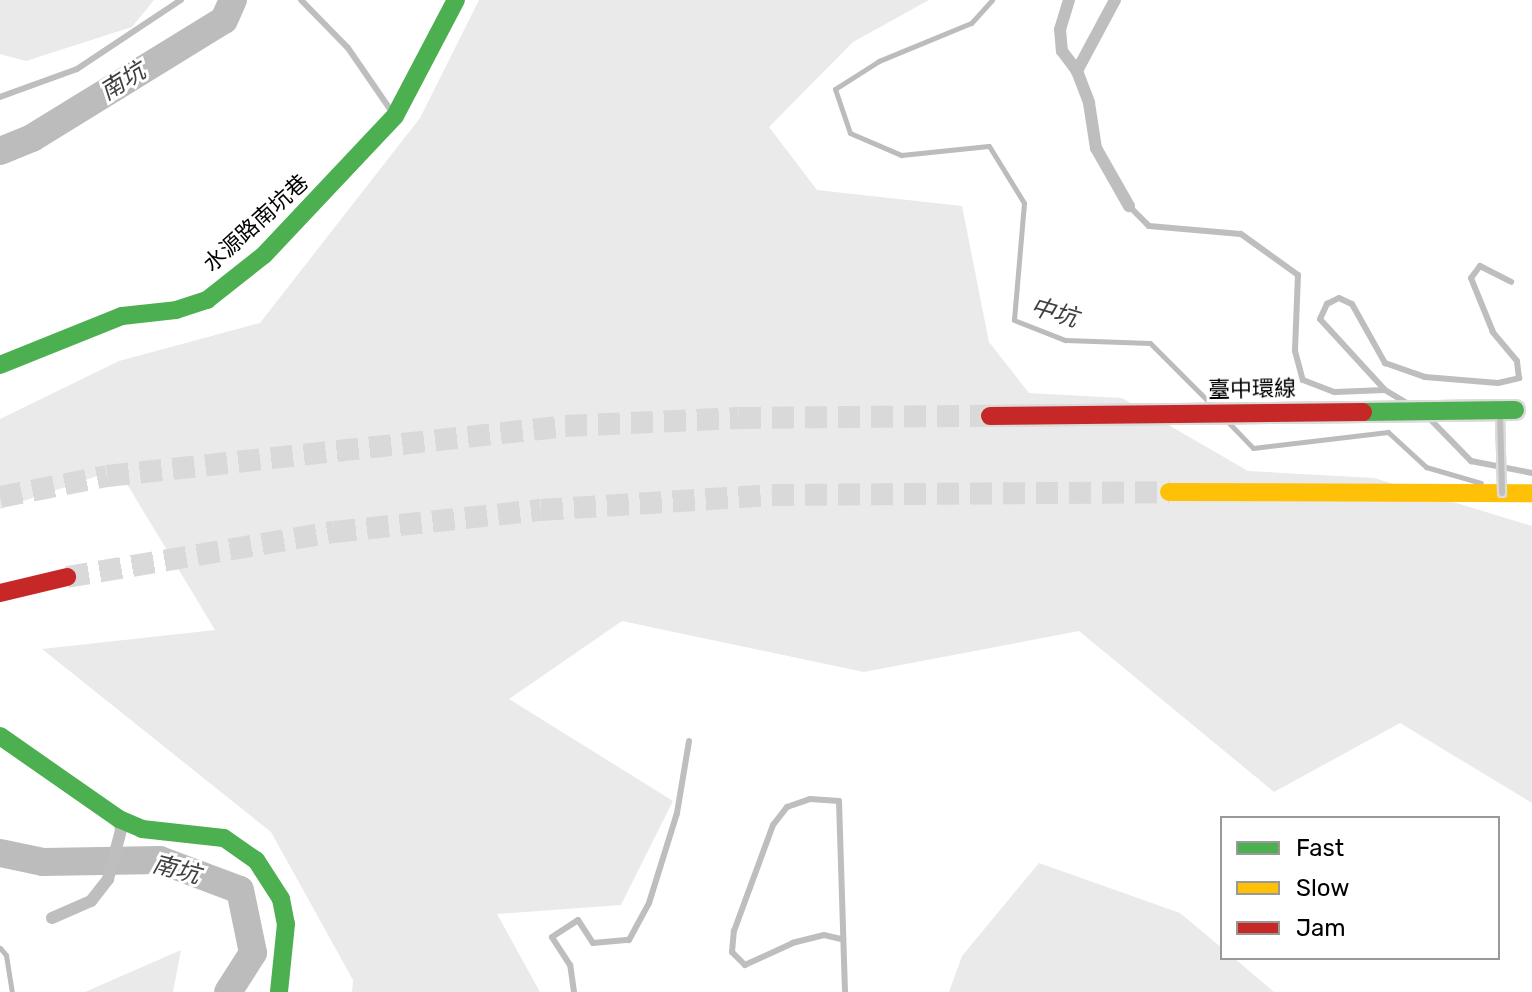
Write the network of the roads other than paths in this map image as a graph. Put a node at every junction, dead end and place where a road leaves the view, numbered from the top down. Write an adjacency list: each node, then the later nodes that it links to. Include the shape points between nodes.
1 (181, 0): 7 (lane, via 77,69)
2 (301, 0): 8 (lane, via 348,48)
3 (456, 0): 8 (main road, 水源路南坑巷)
4 (1069, 0): 6 (street, via 1060,29 1062,51)
5 (1115, 0): 6 (street)
6 (1077, 71): 9 (street, via 1096,148)
7 (0, 97)
8 (395, 116): 11 (main road, 水源路南坑巷, via 264,255 207,300 176,310 122,316)
9 (1129, 206): 12 (lane, via 1149,226 1241,234 1298,275 1295,351 1303,380 1335,392)
10 (1511, 282): 12 (lane, via 1480,266 1471,278 1493,332 1517,361 1519,378 1498,383 1425,377 1385,363 1352,304 1339,298 1327,304 1320,319)
11 (0, 365)
12 (1385, 390): 15 (lane, via 1426,415 1471,461)
13 (1507, 410): 14 (main road, 臺中環線, bridge); 17 (lane, bridge)
14 (990, 416)
15 (1532, 473)
16 (1169, 492): 17 (main road)
17 (1502, 493): 18 (main road)
18 (1532, 493)
19 (67, 577): 20 (main road)
20 (0, 593)
21 (0, 736): 23 (main road)
22 (689, 741): 27 (lane, via 677,813 649,903 629,940 593,943 578,920 552,937 570,965)
23 (120, 824): 24 (street, via 108,879 91,901); 26 (main road, via 224,838 256,860 281,899 286,924)
24 (52, 918)
25 (841, 939): 25 (lane, via 839,801 810,799 787,807 773,825 734,931 732,952 745,965 793,943 824,935); 28 (lane)
26 (279, 992)
27 (574, 992)
28 (845, 992)

